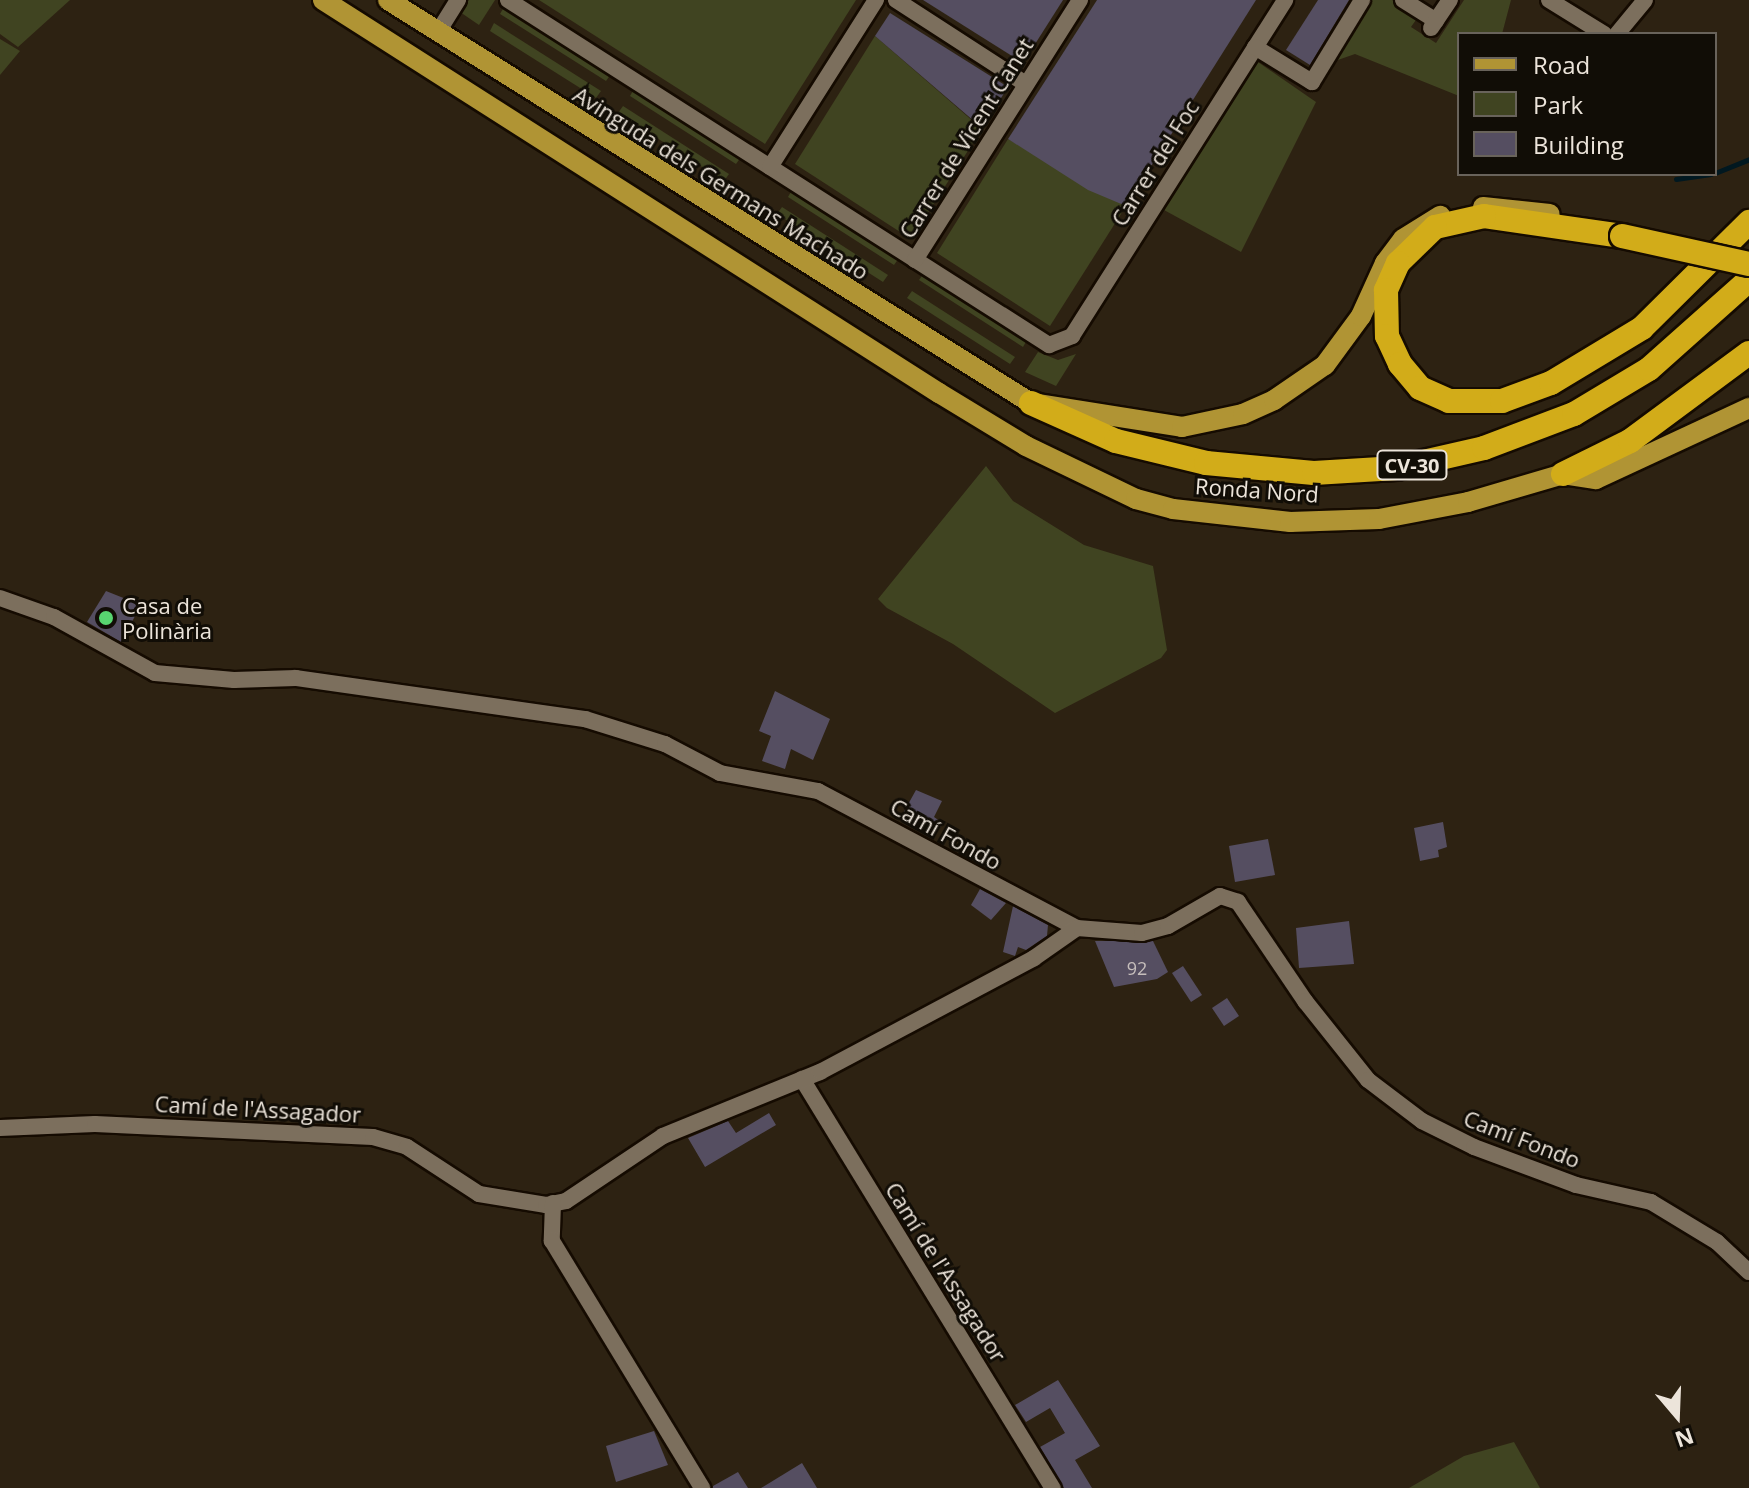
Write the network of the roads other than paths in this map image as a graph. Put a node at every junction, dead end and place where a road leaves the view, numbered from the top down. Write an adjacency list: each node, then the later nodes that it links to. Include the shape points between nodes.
1 (323, 0): 29 (main road, Ronda Nord, via 939,393 1026,446 1136,499 1222,516 1290,522 1379,519 1468,502)
2 (388, 0): 14 (main road, Avinguda dels Germans Machado)
3 (458, 0): 14 (street)
4 (508, 0): 19 (street, Avinguda dels Germans Machado)
5 (876, 0): 19 (street)
6 (896, 0): 18 (street)
7 (1080, 0): 18 (street, Carrer de Vicent Canet)
8 (1285, 0): 17 (street, Carrer del Foc)
9 (1362, 0): 17 (street, via 1312,82)
10 (1403, 0): 11 (street, via 1433,25)
11 (1450, 0)
12 (1549, 0): 15 (street)
13 (1645, 0): 16 (street)
14 (438, 32): 27 (main road, Avinguda dels Germans Machado)
15 (1601, 32)
16 (1619, 32)
17 (1255, 47): 25 (street, Carrer del Foc, via 1072,336)
18 (1026, 84): 22 (street, Carrer de Vicent Canet)
19 (770, 167): 22 (street, Avinguda dels Germans Machado)
20 (1749, 222): 21 (highway, via 1642,328 1551,383 1502,401 1449,401 1420,388 1400,364 1387,336 1386,290 1398,263 1435,227 1484,216)
21 (1622, 230): 23 (highway, bridge); 27 (main road, via 1471,207 1420,225 1385,263 1361,316 1325,365 1243,414 1182,427)
22 (915, 260): 25 (street, Avinguda dels Germans Machado, via 1042,342)
23 (1749, 264)
24 (1749, 280): 27 (highway, Ronda Nord / CV-30, via 1649,369 1574,414 1484,448 1397,468 1314,473 1206,463 1116,441)
25 (1058, 345)
26 (1749, 353): 29 (highway, Ronda Nord, via 1630,441)
27 (1031, 403)
28 (1749, 408): 29 (main road, via 1596,479)
29 (1563, 474)
30 (0, 598): 31 (street, Camí Fondo, via 54,617 155,673 234,680 296,678 585,719 665,744 720,773 818,791)
31 (1077, 928): 32 (street, via 1034,958); 35 (street, Camí Fondo, via 1142,933 1168,926 1220,896 1238,902 1305,1001 1368,1080 1422,1121 1474,1147 1576,1185 1651,1202 1717,1242)
32 (802, 1079): 34 (street, via 663,1136 566,1201); 37 (street, Camí de l'Assagador)
33 (0, 1128): 34 (street, Camí de l'Assagador, via 95,1124 373,1137 407,1147 479,1194)
34 (553, 1203): 36 (street, via 552,1241)
35 (1749, 1272)
36 (702, 1488)
37 (1053, 1488)

